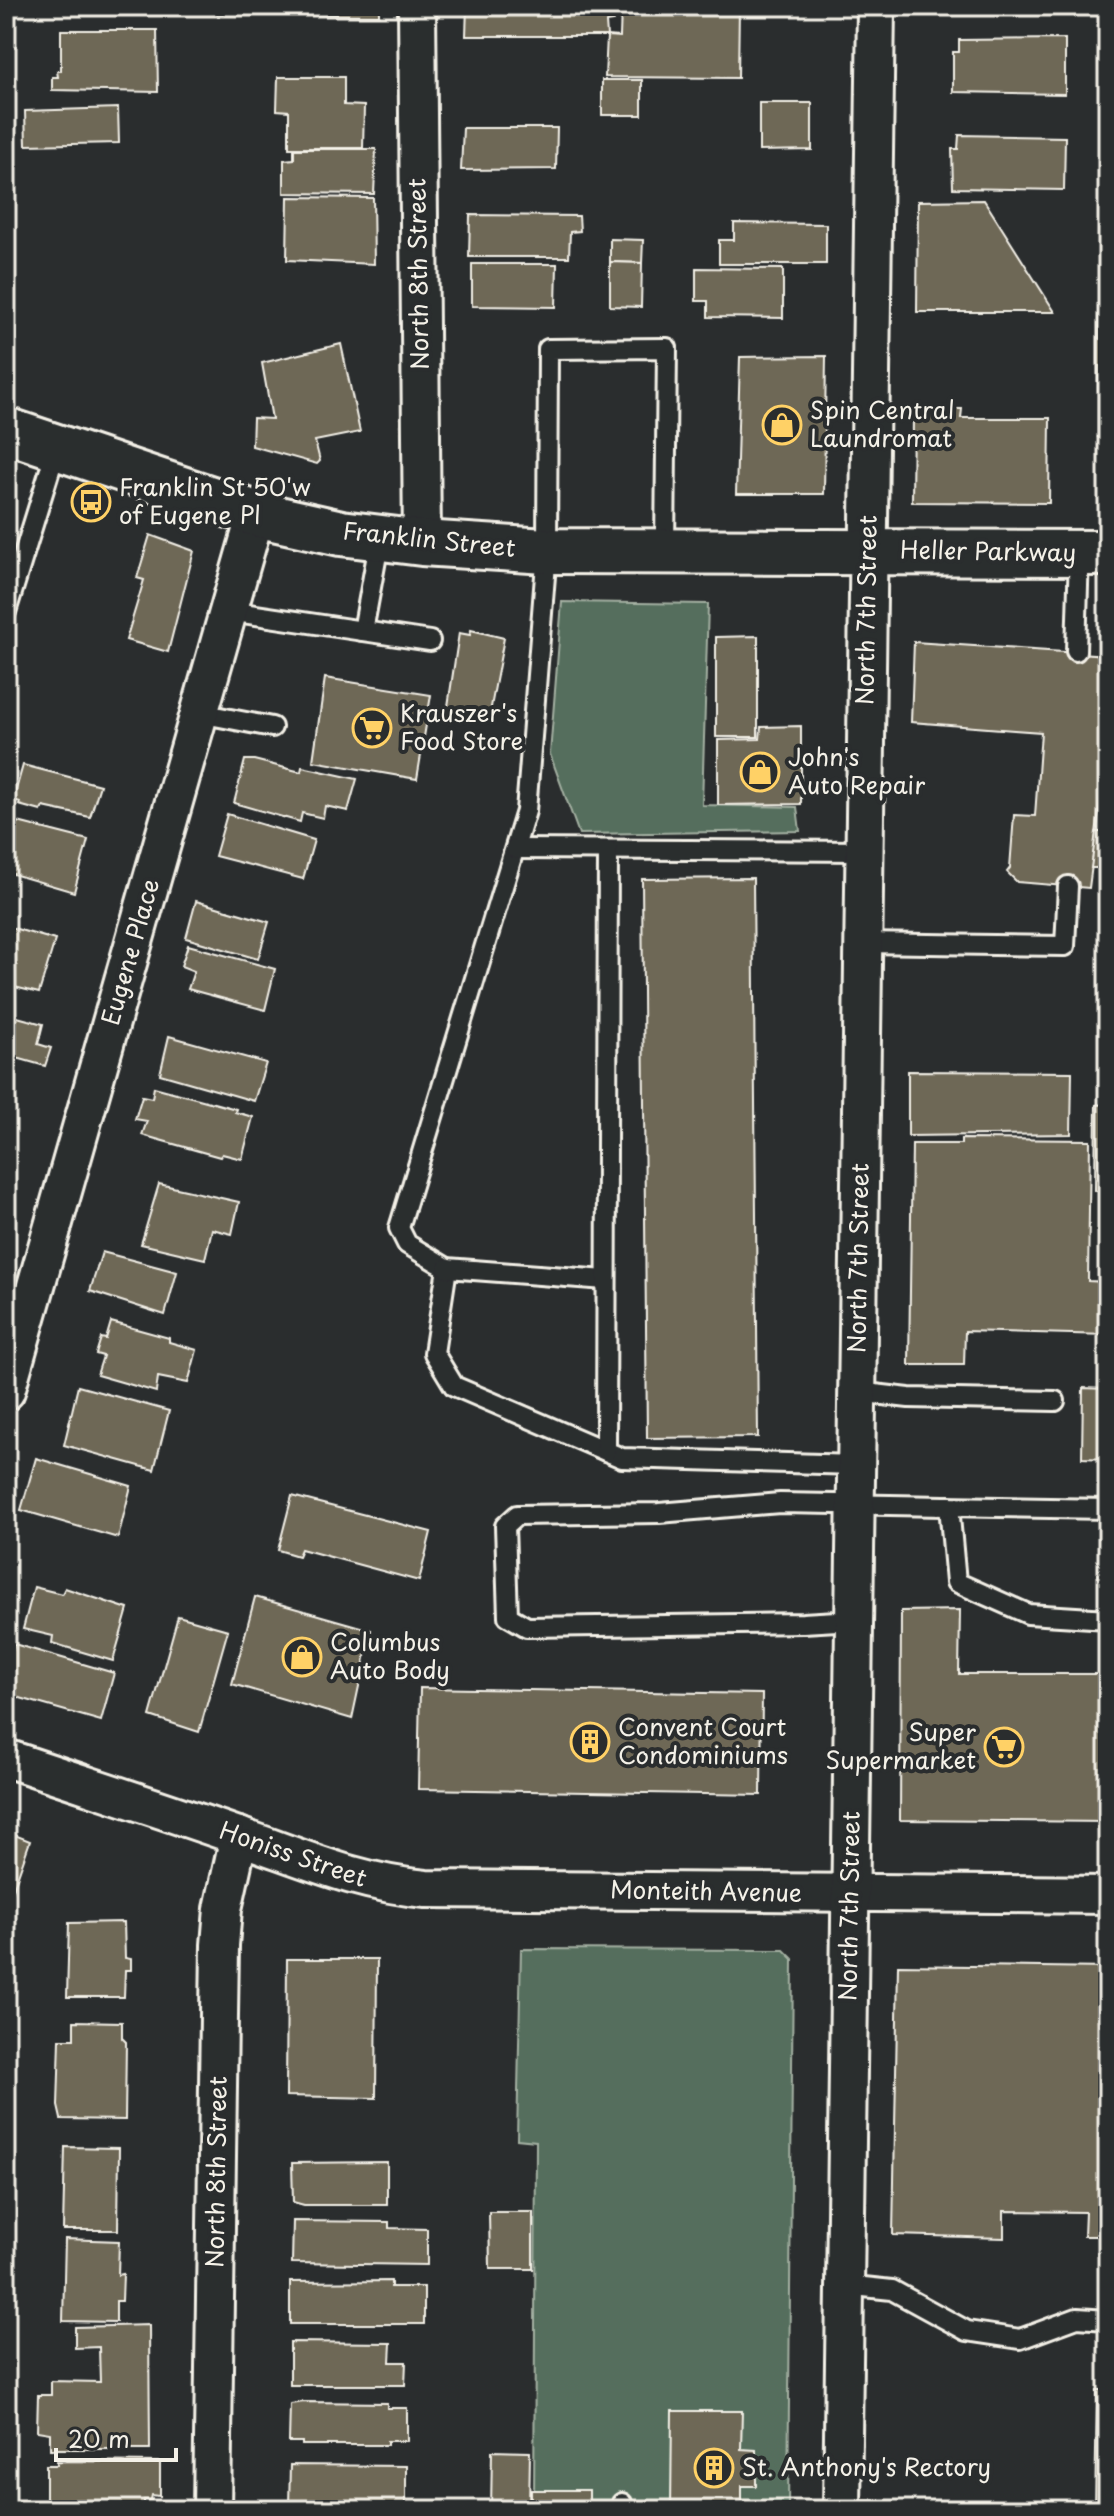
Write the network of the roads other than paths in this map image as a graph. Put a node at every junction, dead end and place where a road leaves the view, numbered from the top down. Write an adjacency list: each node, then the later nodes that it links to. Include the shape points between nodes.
1 (417, 6): 6 (street, North 8th Street)
2 (876, 6): 8 (street, North 7th Street)
3 (6, 430): 4 (main road, Franklin Street)
4 (57, 447): 5 (main road, Franklin Street); 12 (lane)
5 (256, 514): 6 (main road, Franklin Street); 11 (street, Eugene Place)
6 (401, 540): 9 (main road, Franklin Street); 13 (lane)
7 (665, 550): 8 (main road, Franklin Street); 9 (main road, Franklin Street); 9 (lane, via 667,348 652,348 548,349)
8 (868, 550): 10 (main road, Heller Parkway); 20 (street, North 7th Street)
9 (547, 551): 18 (lane, via 526,811)
10 (1094, 553): 15 (lane)
11 (229, 611): 13 (lane); 16 (street, Eugene Place)
12 (6, 612)
13 (363, 631): 14 (lane)
14 (430, 641)
15 (1076, 651)
16 (199, 713): 17 (lane); 25 (street, Eugene Place)
17 (272, 727)
18 (515, 849): 19 (lane); 23 (lane, via 399,1228 407,1244)
19 (608, 850): 20 (lane); 24 (lane)
20 (864, 851): 22 (street, North 7th Street)
21 (1068, 886): 22 (lane, via 1065,946)
22 (863, 943): 26 (street, North 7th Street)
23 (447, 1268): 24 (lane); 28 (lane, via 434,1353 454,1386)
24 (606, 1280): 28 (lane)
25 (6, 1391)
26 (857, 1392): 27 (lane); 29 (street, North 7th Street)
27 (1055, 1401)
28 (606, 1451): 29 (lane, via 622,1458)
29 (856, 1465): 30 (street, North 7th Street)
30 (855, 1504): 31 (lane); 34 (street, North 7th Street); 34 (lane, via 517,1515 505,1526 508,1616 527,1627)
31 (949, 1506): 32 (lane); 33 (lane, via 956,1582 1028,1614)
32 (1108, 1509)
33 (1108, 1619)
34 (854, 1620): 38 (street, North 7th Street)
35 (6, 1758): 36 (street, Honiss Street)
36 (239, 1836): 37 (street, Honiss Street, via 387,1886); 42 (street, North 8th Street, via 220,1945)
37 (591, 1891): 38 (street, Monteith Avenue)
38 (850, 1893): 39 (street, Monteith Avenue); 40 (street, North 7th Street)
39 (1108, 1895)
40 (845, 2285): 41 (lane, via 892,2290 967,2331 1020,2339 1077,2318); 43 (street, North 7th Street)
41 (1108, 2320)
42 (212, 2510)
43 (842, 2510)

